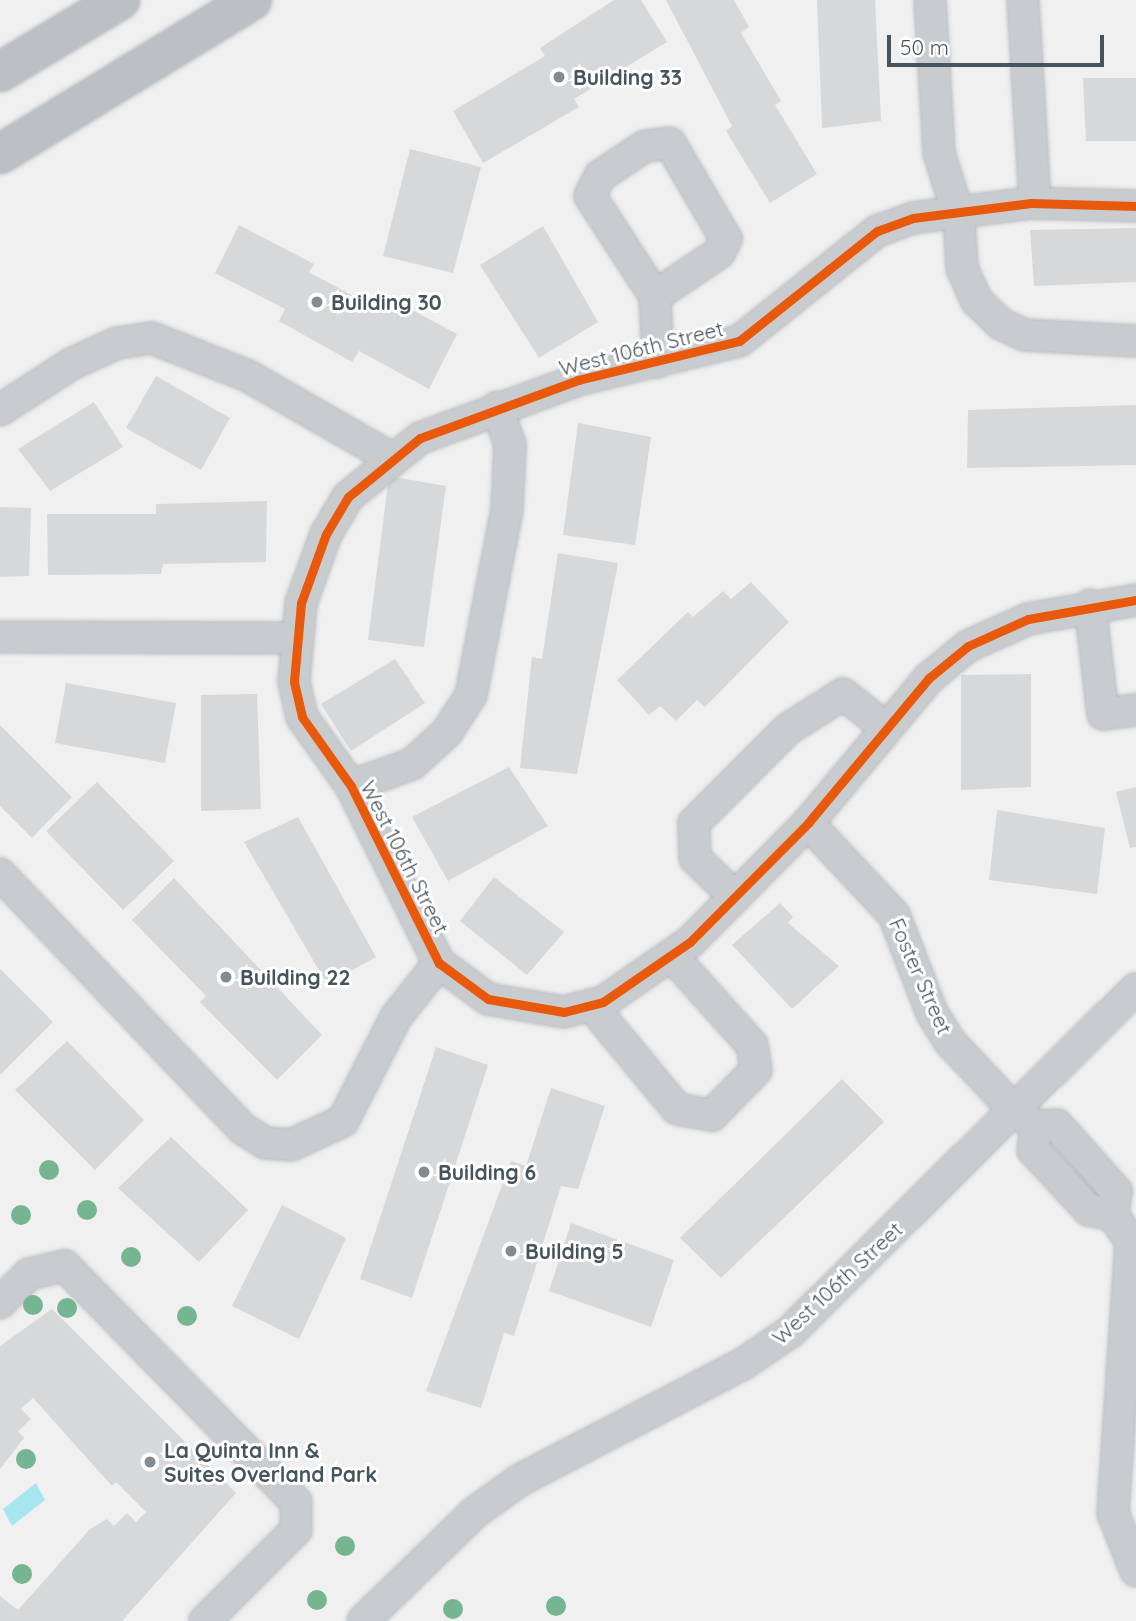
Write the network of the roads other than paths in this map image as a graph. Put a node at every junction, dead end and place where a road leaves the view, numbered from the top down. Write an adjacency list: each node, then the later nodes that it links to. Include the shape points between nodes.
1 (120, 0): 5 (highway)
2 (252, 0): 6 (highway)
3 (930, 0): 9 (street, via 939,153)
4 (1023, 0): 7 (street)
5 (2, 70)
6 (0, 154)
7 (1035, 204): 8 (street, West 106th Street); 9 (street, West 106th Street)
8 (1136, 205)
9 (959, 216): 11 (street, via 962,268 977,301 1001,324 1026,335); 12 (street, West 106th Street, via 913,218 877,230 739,341)
10 (654, 296): 10 (street, via 590,196 600,176 645,146 670,143 726,239 719,253); 12 (street)
11 (1136, 341)
12 (658, 362): 13 (street, West 106th Street)
13 (497, 407): 15 (street, West 106th Street, via 460,418); 22 (street, West 106th Street, via 510,445 507,510 471,695 447,732 412,764)
14 (0, 410): 15 (street, via 71,364 117,342 152,338 248,376)
15 (391, 458): 19 (street, West 106th Street, via 348,497 326,534)
16 (1136, 600): 17 (street, West 106th Street)
17 (1090, 605): 20 (street, via 1103,713); 21 (street, West 106th Street, via 1028,619 968,646 929,678)
18 (0, 637): 19 (street)
19 (294, 638): 22 (street, West 106th Street, via 302,717)
20 (1136, 710)
21 (885, 727): 23 (street, West 106th Street); 25 (street, via 843,694 788,729 694,823 695,858)
22 (351, 786): 27 (street, West 106th Street)
23 (808, 823): 25 (street, West 106th Street); 30 (street, Foster Street, via 894,915 932,1013)
24 (0, 874): 27 (street, West 106th Street, via 243,1129 265,1143 291,1145 343,1121 396,1017)
25 (735, 897): 26 (street, West 106th Street)
26 (671, 956): 29 (street, West 106th Street); 29 (street, via 752,1045 756,1070 712,1115 677,1110)
27 (439, 963): 29 (street, West 106th Street, via 488,999 564,1012)
28 (1136, 989): 30 (street, West 106th Street)
29 (591, 1005)
30 (1025, 1118): 31 (street, via 1033,1150 1089,1210 1112,1215); 35 (street, West 106th Street, via 790,1332 743,1364 520,1480 474,1513)
31 (1134, 1240): 33 (street, via 1113,1513)
32 (0, 1303): 34 (street, via 29,1274 65,1266 296,1502 296,1530)
33 (1136, 1571)
34 (205, 1621)
35 (363, 1621)

